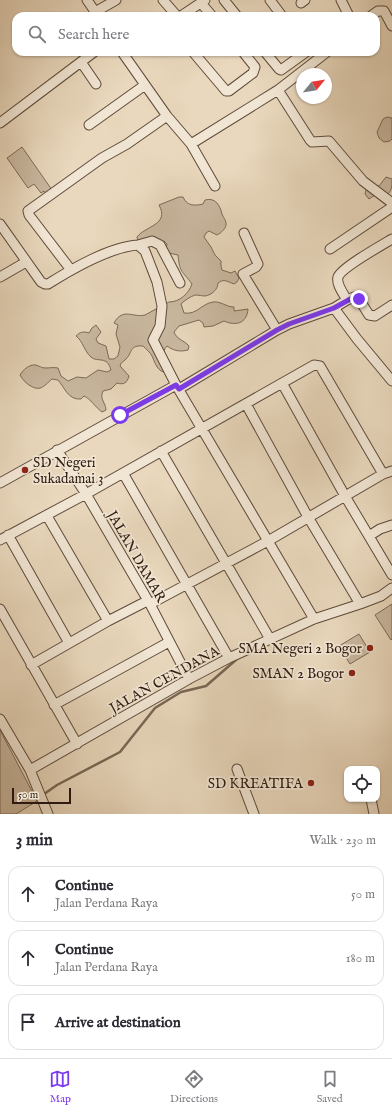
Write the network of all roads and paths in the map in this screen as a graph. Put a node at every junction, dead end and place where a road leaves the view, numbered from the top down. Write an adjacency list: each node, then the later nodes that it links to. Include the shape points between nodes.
1 (87, 0): 8 (street)
2 (116, 0): 9 (street)
3 (163, 0): 10 (street)
4 (224, 0): 13 (street)
5 (270, 0): 14 (street)
6 (341, 0): 15 (street)
7 (203, 1): 11 (street); 12 (street)
8 (96, 12)
9 (100, 12)
10 (174, 12)
11 (187, 12)
12 (210, 12)
13 (234, 12)
14 (279, 12)
15 (346, 12)
16 (377, 12): 17 (street, via 384,11)
17 (392, 26)
18 (89, 56): 25 (street)
19 (128, 56): 27 (street)
20 (196, 56): 21 (street, via 226,91 229,91 255,70)
21 (246, 56)
22 (268, 56): 23 (street, via 281,70)
23 (300, 56)
24 (322, 56): 28 (street)
25 (81, 62): 26 (street); 30 (street)
26 (96, 84)
27 (145, 85): 29 (street); 31 (street)
28 (278, 90): 32 (street); 34 (street, via 312,142 329,141 363,181)
29 (167, 116): 32 (street); 42 (street, via 102,158 28,211)
30 (1, 121)
31 (90, 125)
32 (191, 144): 33 (street)
33 (215, 186)
34 (392, 203)
35 (392, 207): 40 (street)
36 (0, 224): 41 (street)
37 (244, 233): 48 (street, via 258,264 243,274)
38 (392, 239): 45 (street, via 340,273 338,282)
39 (138, 245): 42 (street, via 106,254); 44 (street, via 152,241 160,245); 51 (street, via 144,251 157,282 162,306 160,326 153,340)
40 (330, 249)
41 (26, 262): 42 (street, via 45,284); 43 (street)
42 (71, 270)
43 (0, 277)
44 (180, 284)
45 (347, 300): 46 (street, via 354,297 359,299 369,315 375,316); 47 (street)
46 (392, 306)
47 (334, 308): 48 (street); 49 (street)
48 (277, 330): 51 (street)
49 (392, 381)
50 (282, 383): 52 (street); 57 (street, via 314,365 320,366); 60 (street)
51 (177, 387): 53 (street); 54 (street)
52 (246, 404): 53 (street); 62 (street)
53 (202, 428): 55 (street); 67 (street)
54 (57, 450): 58 (street); 59 (street, JALAN DAMAR)
55 (161, 451): 56 (street); 68 (street)
56 (123, 473): 59 (street); 70 (street)
57 (388, 473): 60 (street)
58 (0, 483)
59 (86, 494): 61 (street); 72 (street, JALAN DAMAR)
60 (345, 496): 62 (street); 65 (street)
61 (47, 516): 64 (street); 76 (street)
62 (308, 517): 67 (street); 73 (street)
63 (392, 525): 65 (street)
64 (8, 535): 66 (street); 81 (street)
65 (369, 536): 69 (street)
66 (0, 540)
67 (268, 541): 68 (street); 75 (street)
68 (226, 564): 70 (street); 79 (street)
69 (392, 574)
70 (188, 584): 72 (street); 82 (street)
71 (392, 588): 73 (street, JALAN CENDANA, via 381,596)
72 (148, 602): 76 (street); 80 (street, JALAN DAMAR)
73 (360, 604): 75 (street, JALAN CENDANA)
74 (0, 609): 77 (street)
75 (314, 619): 79 (street, JALAN CENDANA)
76 (108, 621): 81 (street)
77 (9, 625): 78 (street); 83 (street)
78 (0, 630)
79 (270, 639): 82 (street, JALAN CENDANA)
80 (169, 642): 84 (street, JALAN DAMAR); 85 (street)
81 (69, 643): 83 (street)
82 (229, 658): 84 (street, JALAN CENDANA)
83 (31, 665): 85 (street)
84 (189, 679): 87 (street, JALAN CENDANA)
85 (54, 705): 87 (street)
86 (0, 719): 89 (street)
87 (77, 744): 89 (street, JALAN CENDANA)
88 (237, 769): 92 (street)
89 (30, 770): 91 (street)
90 (372, 802): 93 (street)
91 (48, 814)
92 (254, 814)
93 (374, 814)

